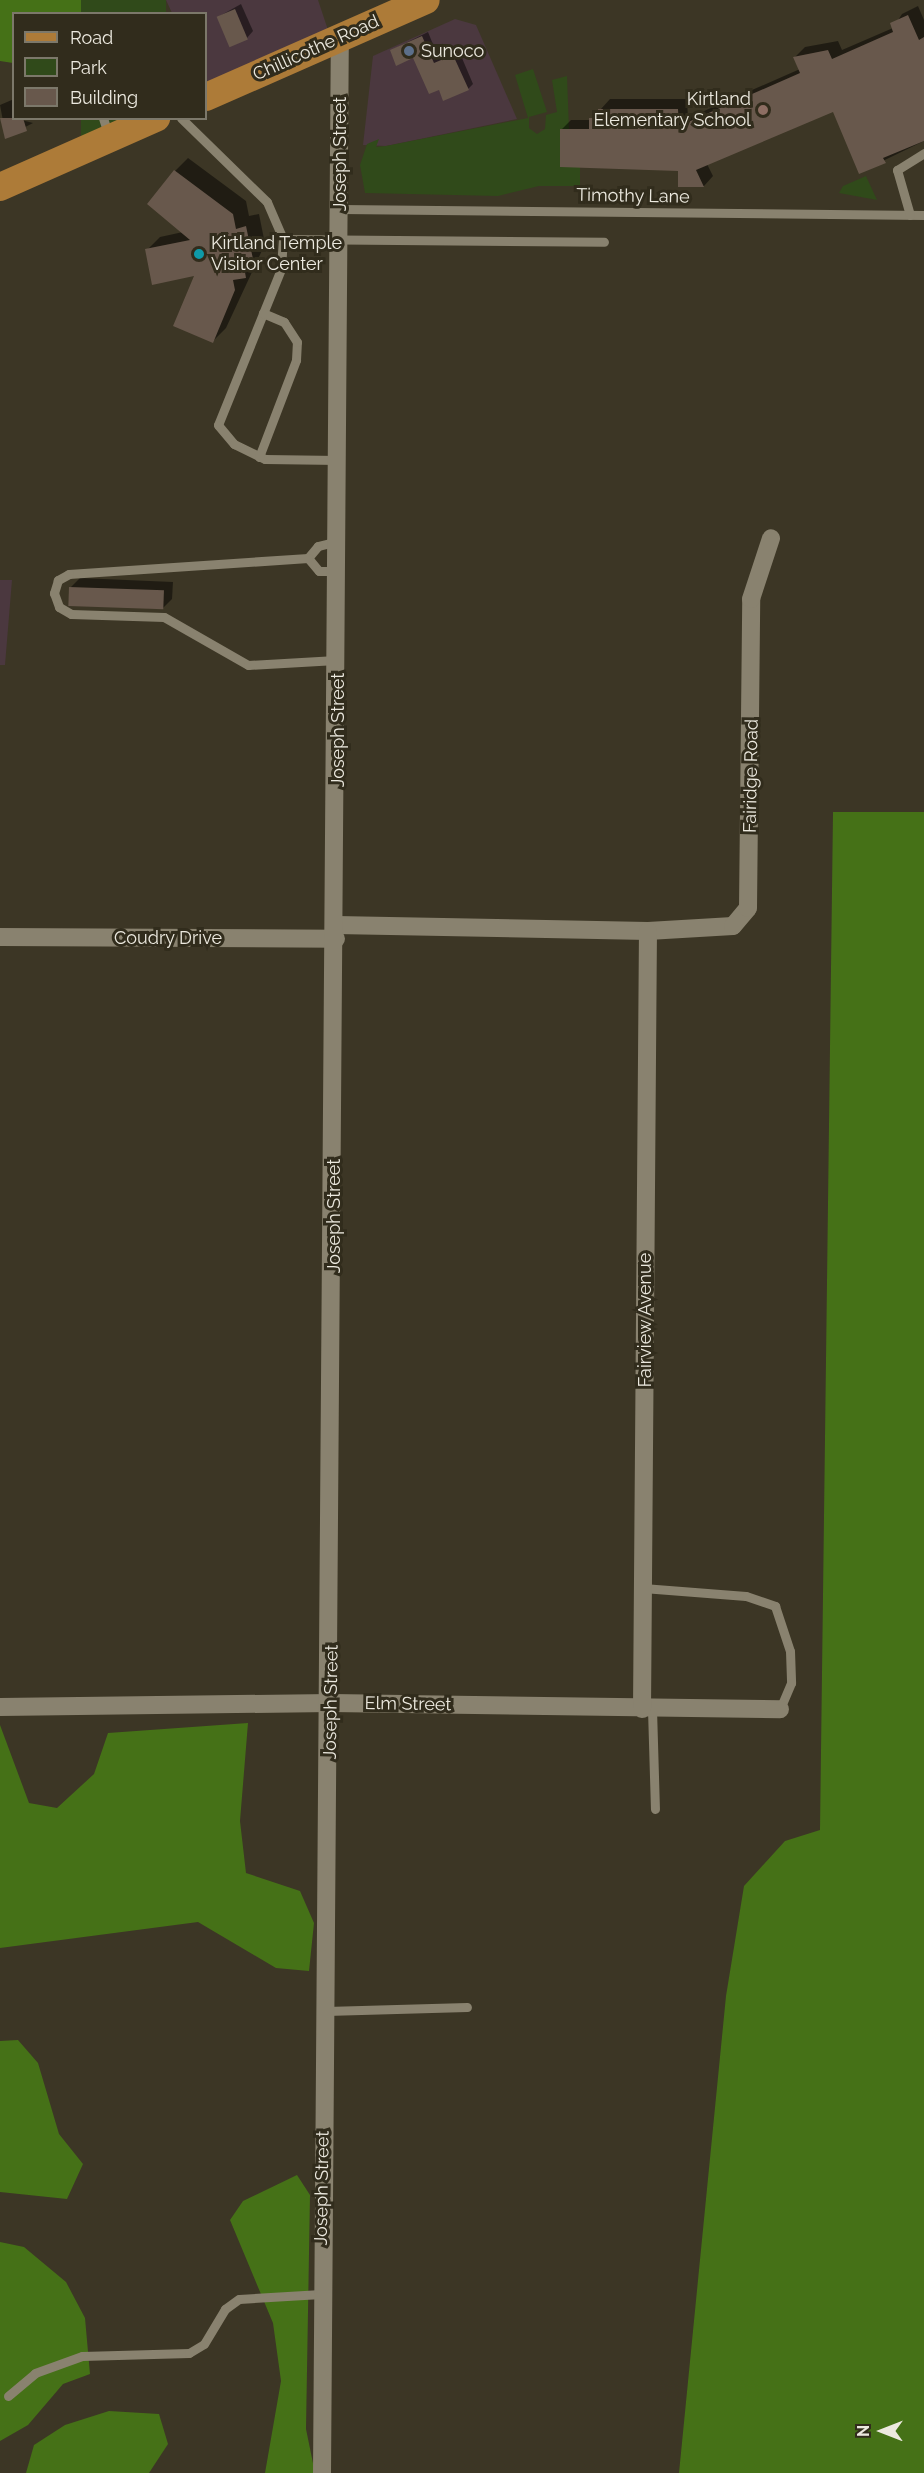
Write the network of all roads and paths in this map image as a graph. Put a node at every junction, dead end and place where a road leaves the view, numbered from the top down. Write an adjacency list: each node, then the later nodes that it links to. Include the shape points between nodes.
1 (426, 0): 2 (main road, Chillicothe Road)
2 (340, 38): 3 (main road, Chillicothe Road); 9 (street, Joseph Street)
3 (210, 92)
4 (147, 120): 6 (main road)
5 (183, 120): 13 (lane, via 203,145 267,202)
6 (107, 129): 8 (main road)
7 (924, 153): 10 (lane, via 897,170)
8 (0, 187)
9 (341, 209): 10 (lane, Timothy Lane); 12 (street, Joseph Street)
10 (910, 215): 11 (lane, Timothy Lane)
11 (924, 215)
12 (341, 237): 13 (lane); 14 (lane); 17 (street, Joseph Street)
13 (283, 239): 15 (lane, via 280,269)
14 (604, 242)
15 (263, 313): 16 (lane, via 284,322 297,342 296,360); 16 (lane, via 218,425 234,444)
16 (259, 457): 17 (lane)
17 (339, 460): 19 (street, Joseph Street)
18 (771, 538): 23 (street, Fairidge Road, via 752,599 748,908 733,926)
19 (339, 541): 20 (lane, via 318,546); 21 (street, Joseph Street)
20 (308, 558): 21 (lane, via 319,571); 22 (lane, via 69,574 58,580 54,594 58,607 71,614 164,617 196,630 230,659 248,665)
21 (339, 571): 22 (street, Joseph Street)
22 (338, 660): 24 (street, Joseph Street)
23 (648, 931): 24 (street, Coudry Drive); 26 (street, Fairview Avenue)
24 (336, 932): 25 (street, Coudry Drive); 27 (street, Joseph Street)
25 (0, 937)
26 (643, 1588): 29 (street, Fairview Avenue); 30 (lane, via 746,1596 775,1606 790,1651 791,1683)
27 (331, 1703): 28 (street, Elm Street); 29 (street, Elm Street); 33 (street, Joseph Street)
28 (0, 1707)
29 (647, 1709): 30 (street, Elm Street); 31 (lane)
30 (780, 1709)
31 (655, 1809)
32 (467, 2007): 33 (lane)
33 (326, 2012): 34 (street, Joseph Street)
34 (321, 2294): 35 (lane, via 239,2299 225,2309 204,2343 189,2353 82,2356 35,2373); 36 (street, Joseph Street)
35 (8, 2396)
36 (322, 2473)

